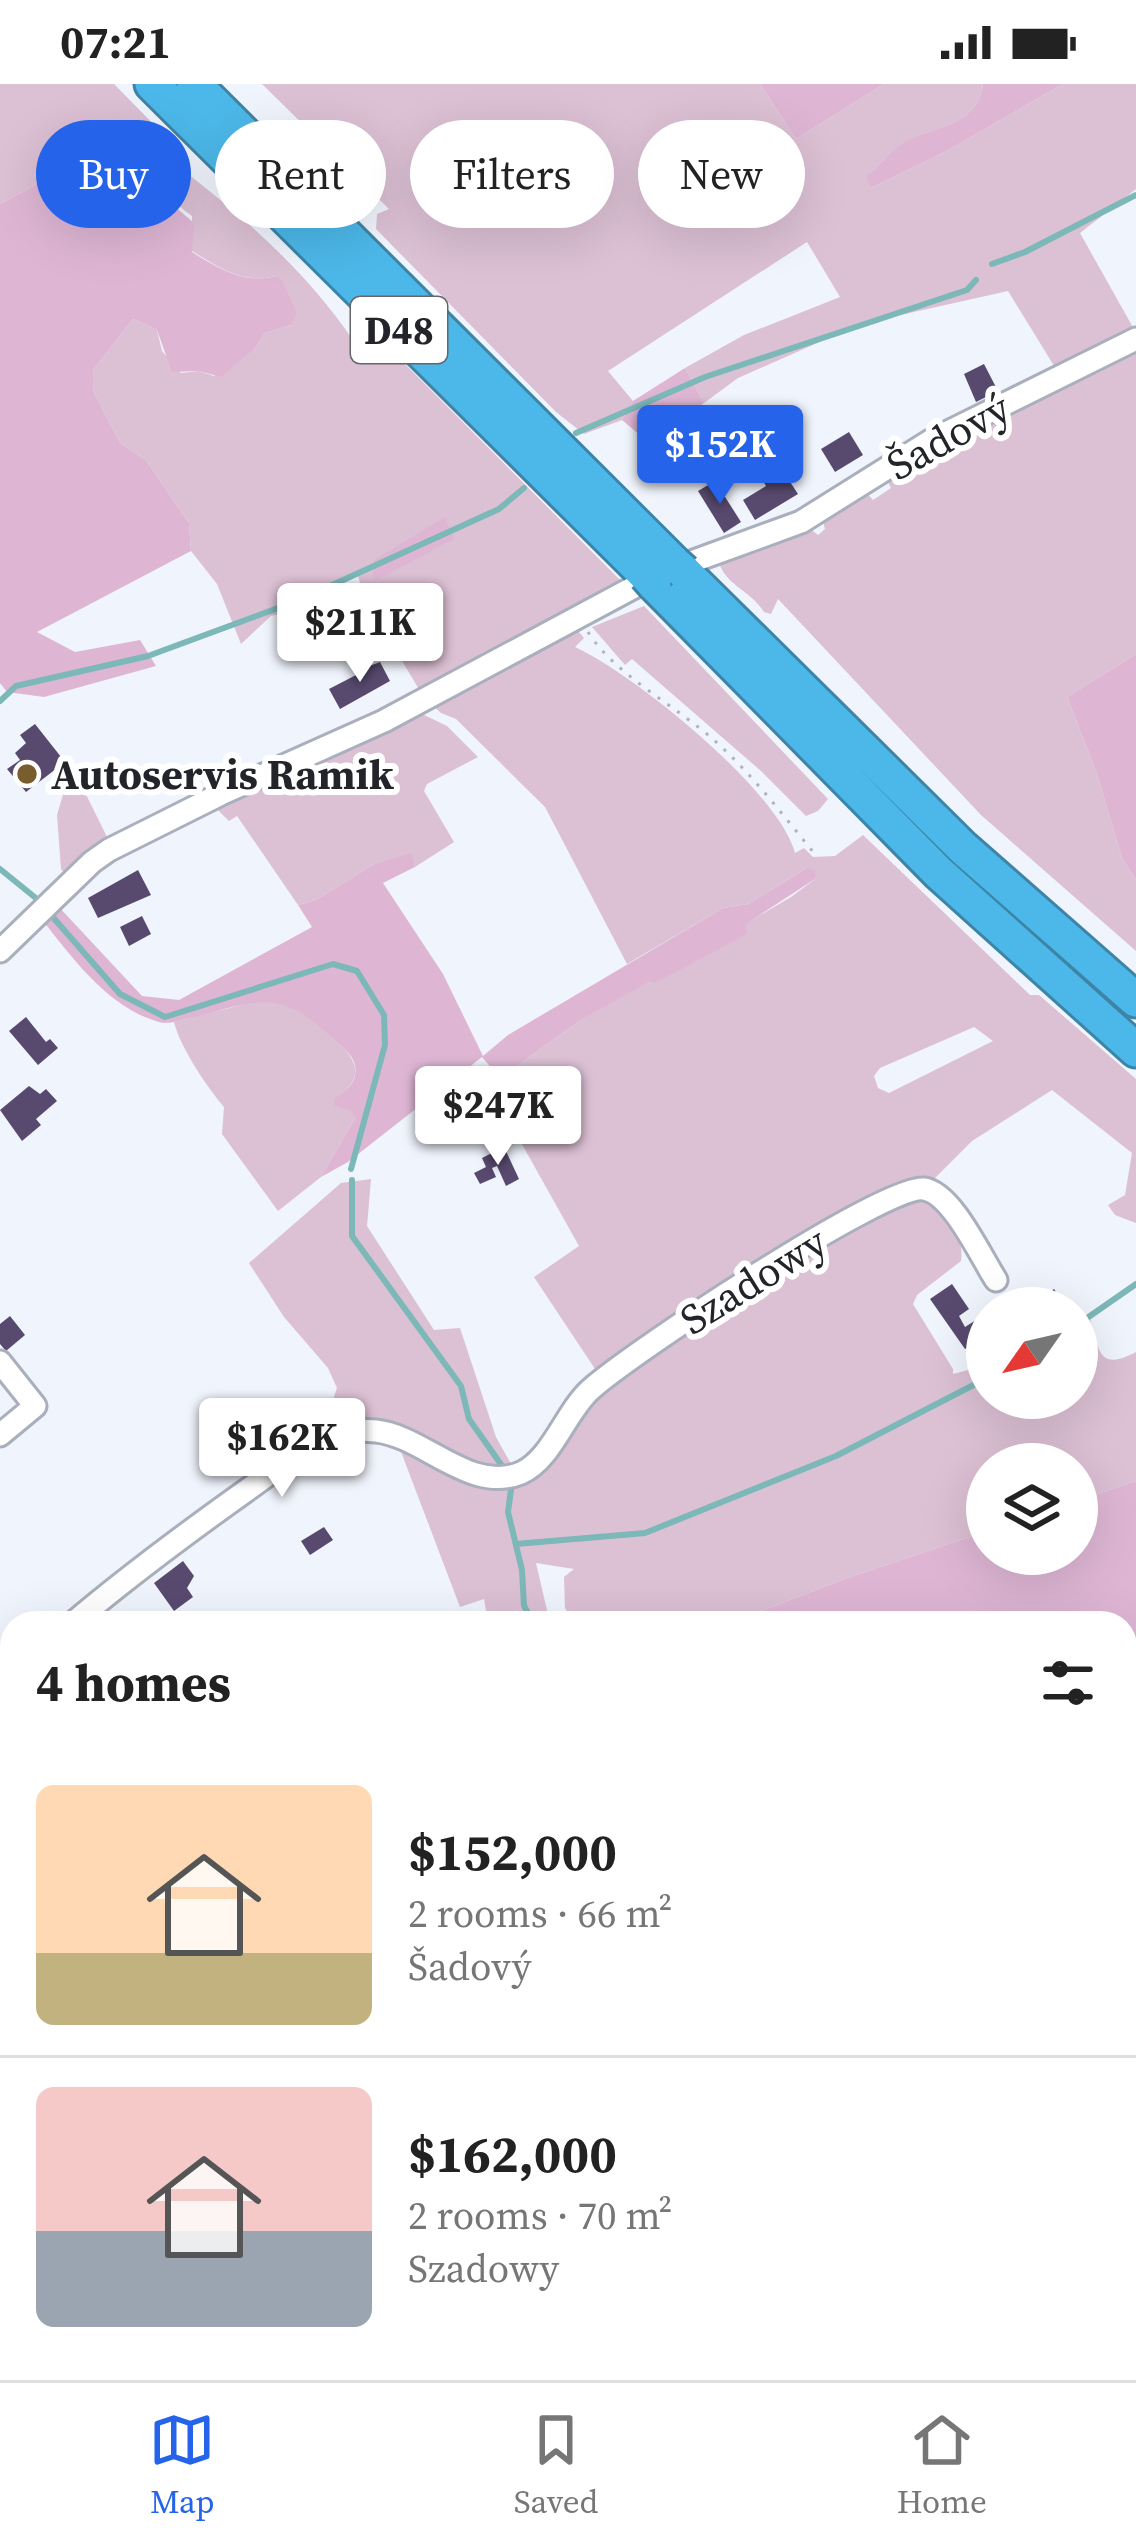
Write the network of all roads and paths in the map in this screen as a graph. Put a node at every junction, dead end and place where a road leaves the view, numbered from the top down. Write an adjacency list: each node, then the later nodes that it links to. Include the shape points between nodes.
1 (152, 84): 4 (highway, D48)
2 (194, 84): 4 (highway, D48)
3 (1136, 339): 4 (street, Šadový, via 932,440 801,522)
4 (665, 574): 5 (street); 8 (highway, D48); 9 (highway, D48, via 939,873)
5 (578, 614): 6 (path, via 598,648 719,744); 7 (street, via 384,722 109,850)
6 (814, 853)
7 (0, 951)
8 (1136, 1000)
9 (1136, 1050)
10 (996, 1280): 13 (street, Szadowy, via 944,1200 923,1189 892,1196 613,1370 569,1412 533,1466 478,1475 378,1431 340,1432 202,1522)
11 (0, 1362): 12 (street, via 35,1406)
12 (0, 1435)
13 (88, 1611)

